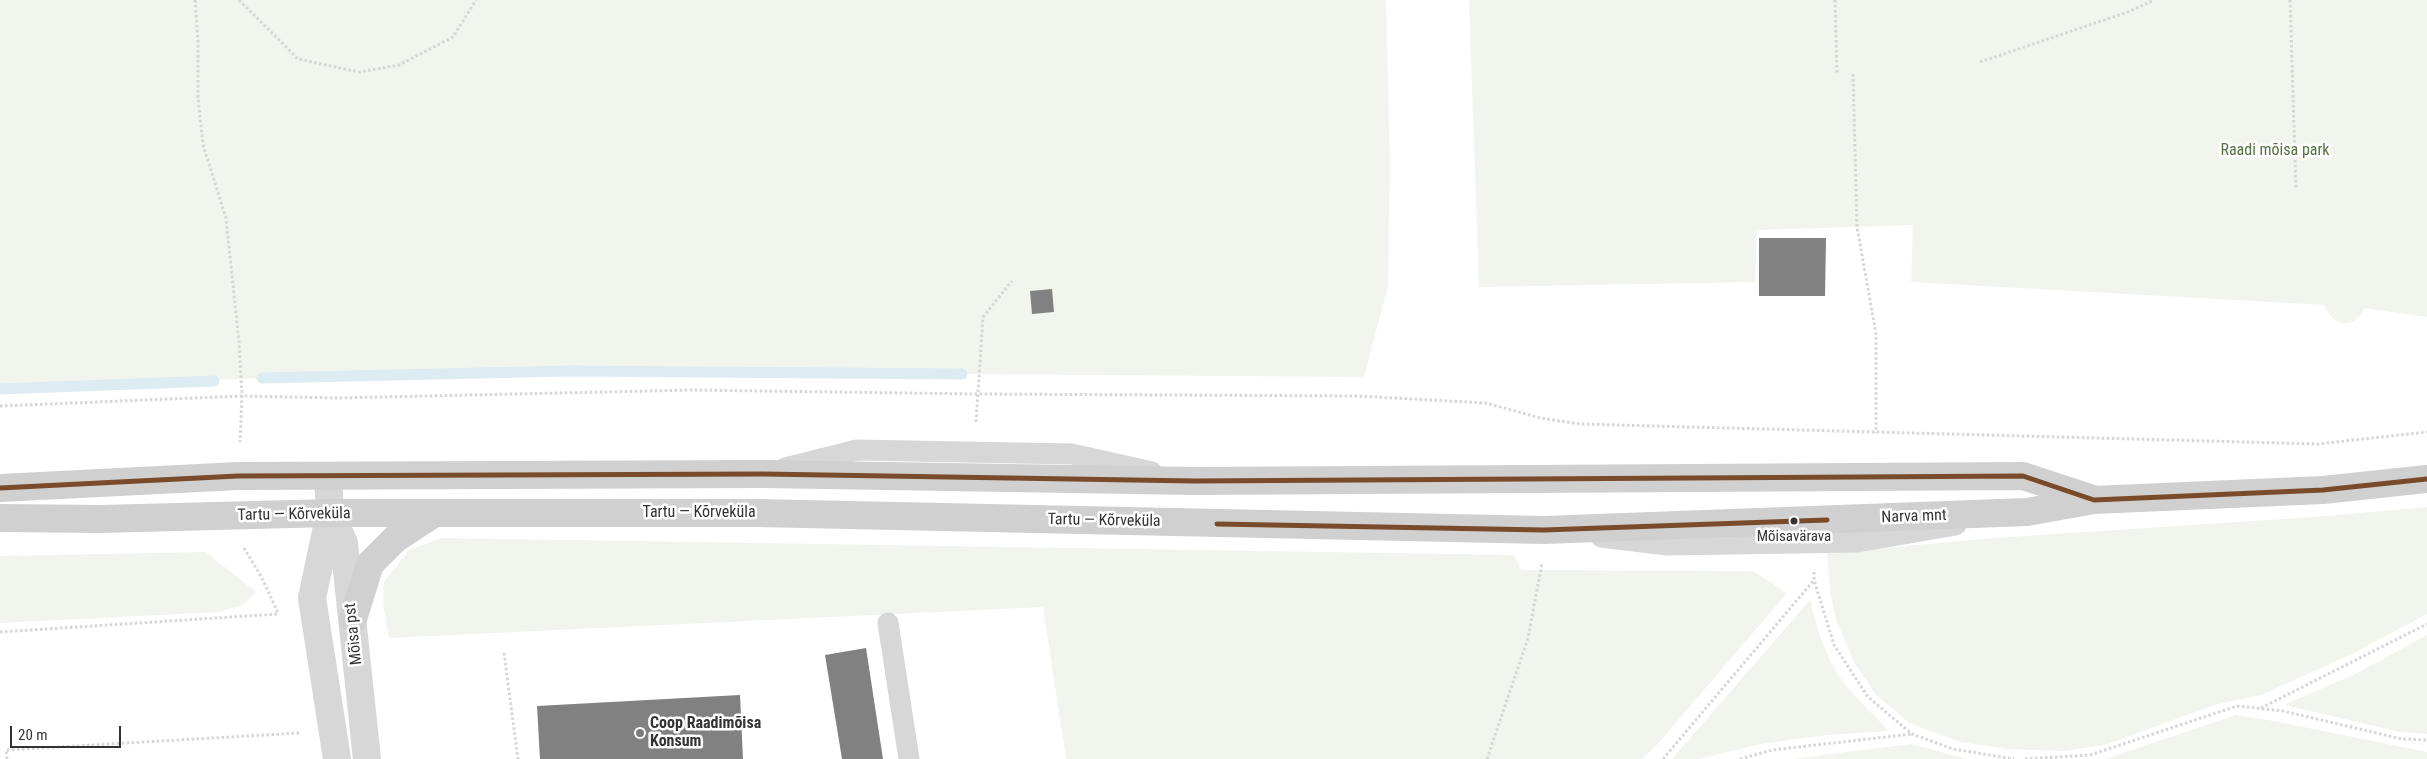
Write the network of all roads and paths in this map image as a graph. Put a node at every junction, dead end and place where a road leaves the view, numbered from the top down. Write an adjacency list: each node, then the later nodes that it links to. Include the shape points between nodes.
1 (195, 0): 13 (path, via 203,145 226,218)
2 (239, 0): 3 (path, via 298,60 359,72 399,65 453,37)
3 (476, 0)
4 (1835, 0): 9 (path)
5 (2154, 0): 7 (path, via 2128,12)
6 (2290, 0): 10 (path)
7 (1980, 62)
8 (1853, 74): 16 (path, via 1857,227 1876,334)
9 (1838, 75)
10 (2296, 188)
11 (1012, 281): 12 (path, via 983,317)
12 (976, 394): 13 (path, via 692,390 338,398); 16 (path, via 1357,396 1486,403 1540,418 1580,424); 17 (path)
13 (242, 396): 14 (path)
14 (0, 406)
15 (2427, 432): 16 (path, via 2318,444)
16 (1876, 433)
17 (975, 452): 18 (lane, via 857,450); 21 (lane, via 1072,454)
18 (763, 474): 19 (main road); 21 (main road)
19 (328, 476): 22 (main road, via 238,476); 24 (street, Mõisa pst)
20 (2427, 479): 23 (main road, Narva mnt, via 2323,490)
21 (1194, 481): 23 (main road, via 2023,476)
22 (0, 488)
23 (2094, 500): 27 (main road, Narva mnt, via 2027,512 1544,530)
24 (330, 513): 25 (main road, Tartu — Kõrveküla); 26 (main road, Tartu — Kõrveküla, via 100,519); 31 (street, Mõisa pst, via 344,543); 42 (street, Mõisa pst, via 312,598)
25 (433, 514): 27 (main road, Tartu — Kõrveküla, via 757,512); 31 (main road, via 395,539 370,564)
26 (0, 518)
27 (1399, 528)
28 (1542, 558): 46 (path, via 1528,638)
29 (1815, 565): 30 (path)
30 (1814, 580): 39 (path, via 1834,645 1868,697); 47 (path)
31 (353, 618): 43 (street, Mõisa pst)
32 (281, 622): 35 (path, via 278,613)
33 (888, 623): 45 (lane)
34 (2427, 624): 37 (path)
35 (0, 632)
36 (504, 653): 44 (path)
37 (2260, 709): 40 (path, via 2283,711 2402,739); 50 (path, via 2237,706 2090,755)
38 (302, 733): 41 (path, via 6,750)
39 (1912, 734): 48 (path, via 1772,750); 49 (path, via 1953,749)
40 (2427, 740)
41 (7, 759)
42 (337, 759)
43 (367, 759)
44 (518, 759)
45 (909, 759)
46 (1487, 759)
47 (1663, 759)
48 (1740, 759)
49 (2014, 759)
50 (2025, 759)

